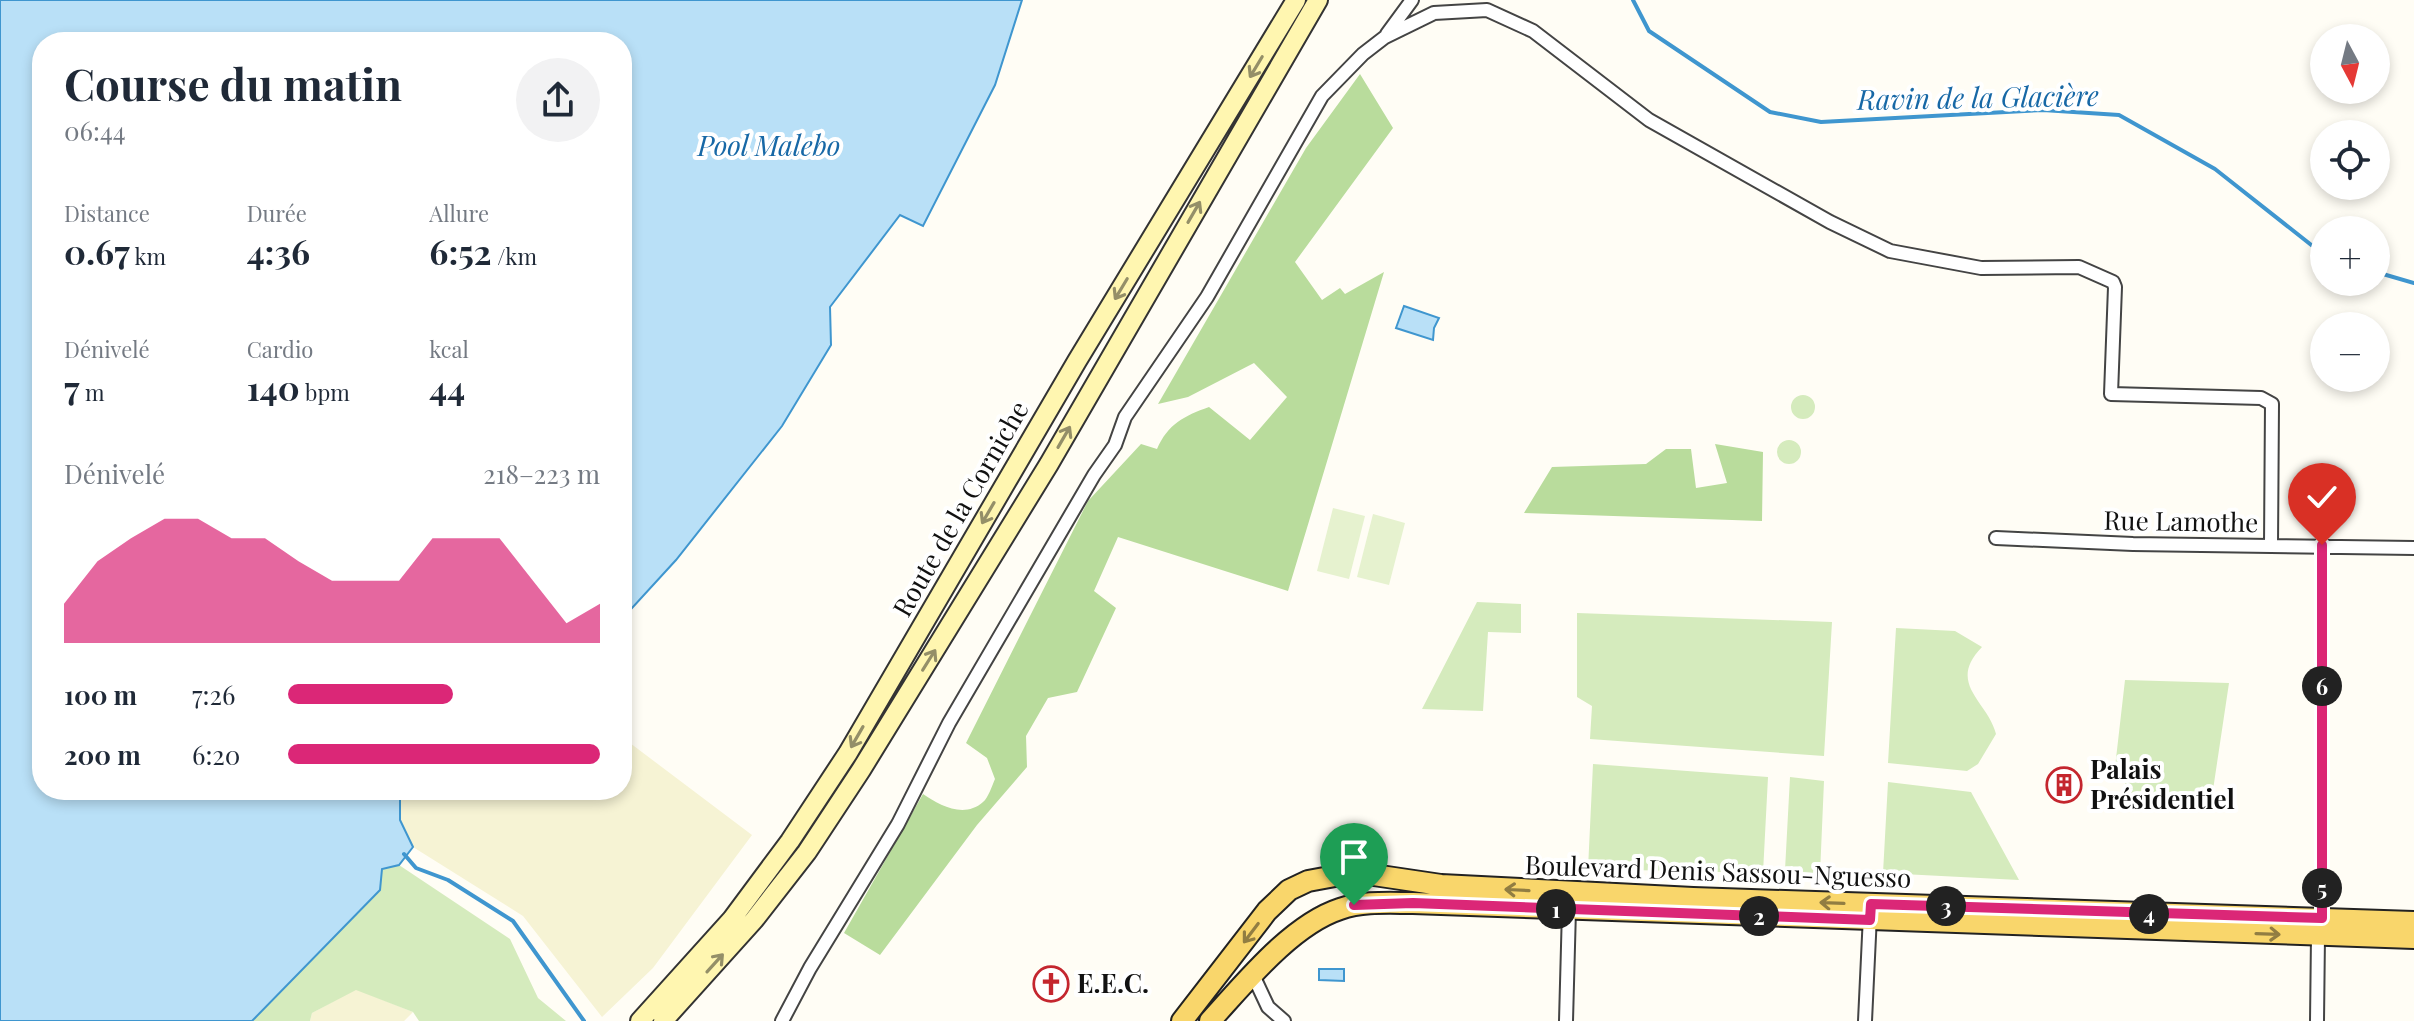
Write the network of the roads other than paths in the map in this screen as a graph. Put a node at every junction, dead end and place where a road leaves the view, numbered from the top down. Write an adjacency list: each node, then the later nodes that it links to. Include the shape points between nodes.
1 (1296, 0): 15 (main road, Route de la Corniche, one-way to 15, via 848,753 732,919)
2 (1318, 0): 16 (main road, Route de la Corniche, one-way to 2, via 754,920 861,770 1049,464)
3 (1412, 0): 4 (street)
4 (1385, 37): 6 (street, via 1434,13 1487,10 1533,31 1649,120 1890,251 1981,268 2079,267 2113,282 2111,394 2261,398 2272,404); 17 (street, via 1322,96 1215,284 1125,417 1115,445 949,723 898,824)
5 (1996, 538): 6 (street, Rue Lamothe)
6 (2271, 545): 7 (street, Rue Lamothe)
7 (2322, 545): 8 (street, Rue Lamothe); 12 (street)
8 (2414, 548)
9 (1569, 909): 10 (main road, Boulevard Denis Sassou-Nguesso); 14 (main road, Boulevard Denis Sassou-Nguesso, via 1354,905 1325,915 1298,933); 21 (street)
10 (1870, 912): 12 (main road, Boulevard Denis Sassou-Nguesso); 18 (main road, Boulevard Denis Sassou-Nguesso, one-way to 18, via 1475,888 1367,874 1323,877 1289,890 1267,911); 22 (street)
11 (2414, 922): 12 (main road, Boulevard Denis Sassou-Nguesso)
12 (2320, 927): 13 (main road, Boulevard Denis Sassou-Nguesso); 23 (street)
13 (2414, 938)
14 (1253, 975): 19 (main road, Boulevard Denis Sassou-Nguesso); 20 (street, via 1268,1007)
15 (640, 1021)
16 (663, 1021)
17 (782, 1021)
18 (1182, 1021)
19 (1210, 1021)
20 (1284, 1021)
21 (1566, 1021)
22 (1865, 1021)
23 (2317, 1021)

